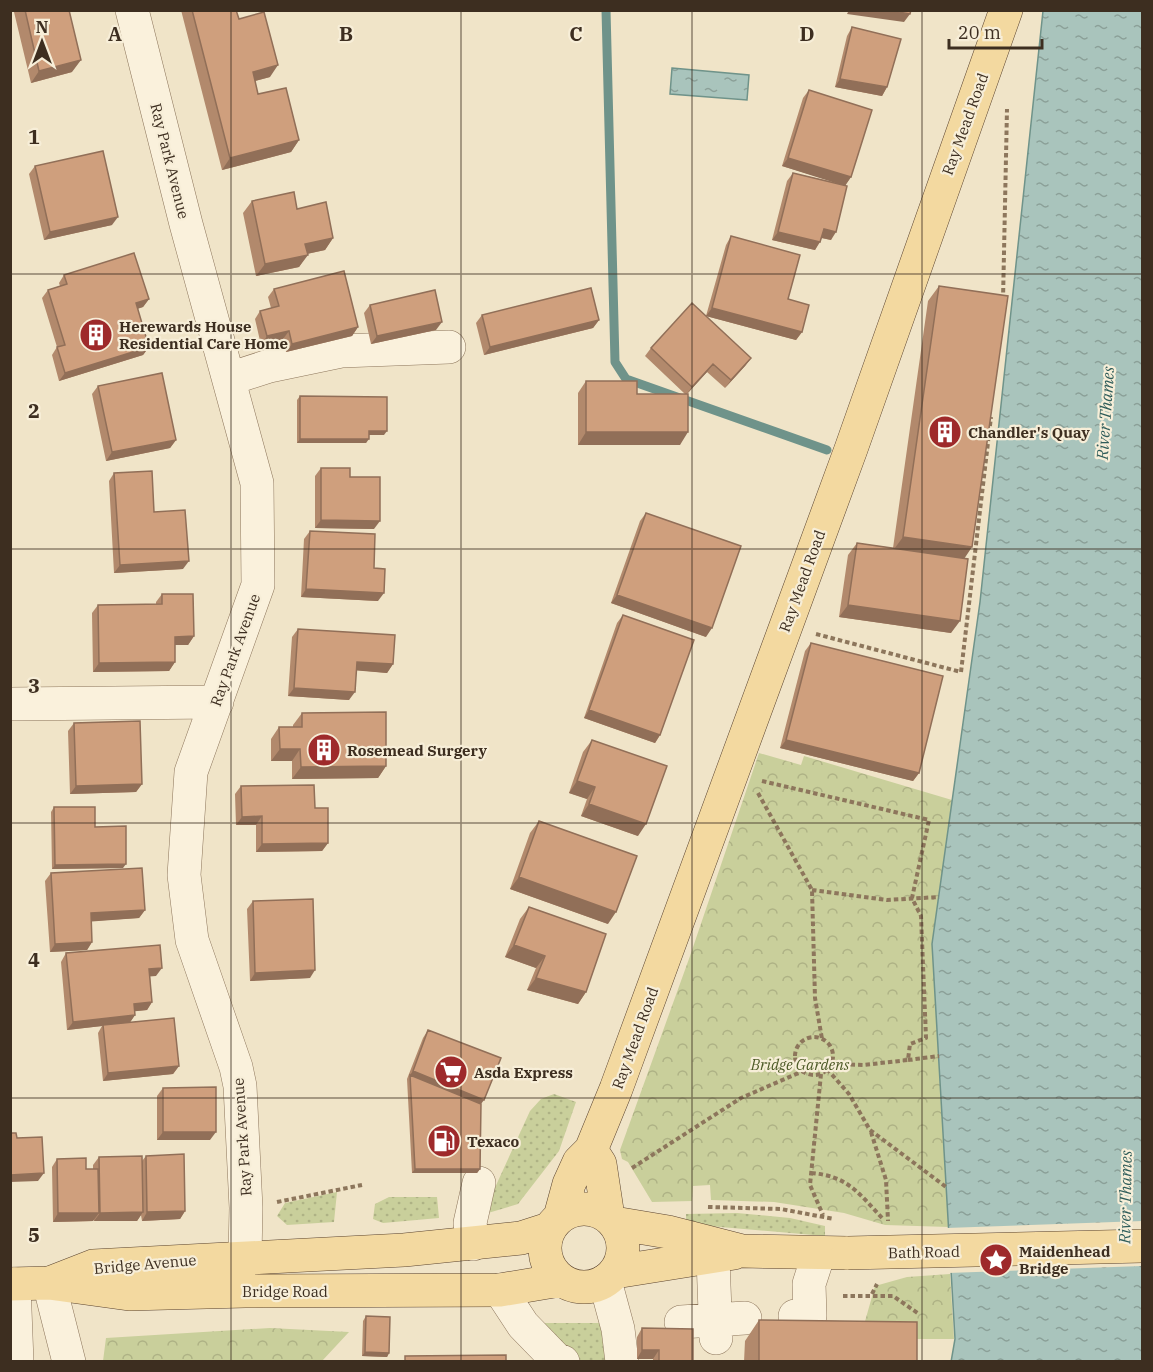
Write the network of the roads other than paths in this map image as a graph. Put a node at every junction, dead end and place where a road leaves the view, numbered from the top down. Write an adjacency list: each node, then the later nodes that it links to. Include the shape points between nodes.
1 (132, 10): 4 (street, Ray Park Avenue)
2 (1006, 10): 7 (main road, Ray Mead Road, via 787,623 741,776)
3 (449, 347): 4 (street, via 341,351)
4 (229, 379): 5 (street, Ray Park Avenue, via 257,483 258,585)
5 (217, 702): 6 (street); 15 (street, Ray Park Avenue, via 191,772 184,875 192,940 240,1086)
6 (10, 704)
7 (591, 1150): 9 (main road, via 600,1164); 10 (main road, Ray Mead Road, via 579,1162)
8 (479, 1182): 12 (street, via 470,1223)
9 (611, 1220): 10 (main road, Bath Road, via 584,1209 571,1211); 14 (main road, Bath Road, via 669,1233); 16 (main road, via 623,1247 621,1260)
10 (554, 1223): 12 (main road, via 521,1238); 17 (main road, via 544,1243 545,1257)
11 (837, 1243): 13 (main road, Bath Road, bridge); 14 (main road, Bath Road); 21 (street, via 810,1284 810,1316)
12 (473, 1244): 15 (main road)
13 (1143, 1246)
14 (727, 1255): 16 (main road, Bath Road); 22 (street, via 725,1325)
15 (245, 1256): 18 (main road, Bridge Avenue, via 93,1266)
16 (610, 1277): 17 (main road, Bath Road, via 583,1288); 26 (street)
17 (560, 1280): 20 (main road, Bridge Road)
18 (49, 1283): 19 (main road, Bridge Road); 20 (main road, Bridge Road, via 129,1294); 24 (street)
19 (12, 1284): 23 (street)
20 (500, 1290): 25 (street, via 523,1325)
21 (795, 1316)
22 (681, 1322)
23 (17, 1362)
24 (69, 1362)
25 (563, 1362)
26 (622, 1362)

